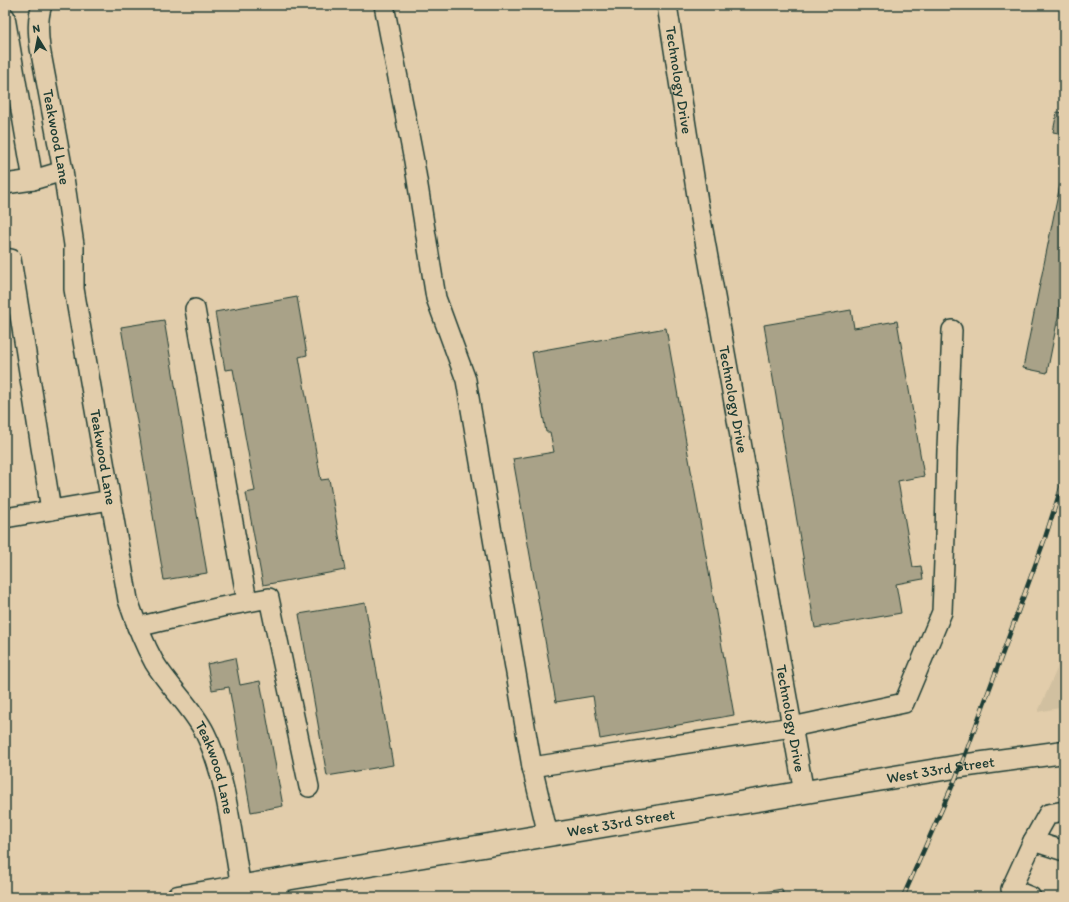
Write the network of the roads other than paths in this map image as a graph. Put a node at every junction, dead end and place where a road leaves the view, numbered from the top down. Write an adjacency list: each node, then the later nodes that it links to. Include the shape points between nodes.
1 (42, 5): 5 (street, Teakwood Lane, via 38,30 40,48)
2 (384, 5): 18 (street, via 414,161 436,298 466,380)
3 (667, 5): 16 (street, Technology Drive, via 698,202)
4 (5, 17): 6 (street)
5 (63, 171): 6 (street); 11 (street, Teakwood Lane, via 74,245 74,289)
6 (33, 180): 7 (street)
7 (5, 184)
8 (5, 258): 12 (street, via 10,259)
9 (195, 309): 14 (street)
10 (952, 330): 16 (street, via 942,612 904,703)
11 (110, 500): 12 (street); 15 (street, Teakwood Lane, via 128,600)
12 (51, 510): 13 (street)
13 (5, 518)
14 (247, 601): 15 (street); 19 (street, via 269,598)
15 (137, 627): 25 (street, Teakwood Lane, via 154,662 205,733 216,759)
16 (792, 727): 18 (street); 20 (street, Technology Drive)
17 (1064, 752): 20 (main road, West 33rd Street, via 961,766)
18 (532, 767): 22 (street)
19 (309, 787)
20 (804, 793): 22 (main road, West 33rd Street)
21 (1064, 811): 23 (street, via 1048,814)
22 (548, 835): 26 (main road, West 33rd Street)
23 (1033, 841): 24 (street); 28 (street, via 1012,889)
24 (1064, 851)
25 (241, 887): 26 (main road, West 33rd Street); 27 (main road, West 33rd Street)
26 (278, 889)
27 (178, 897)
28 (1031, 897)

